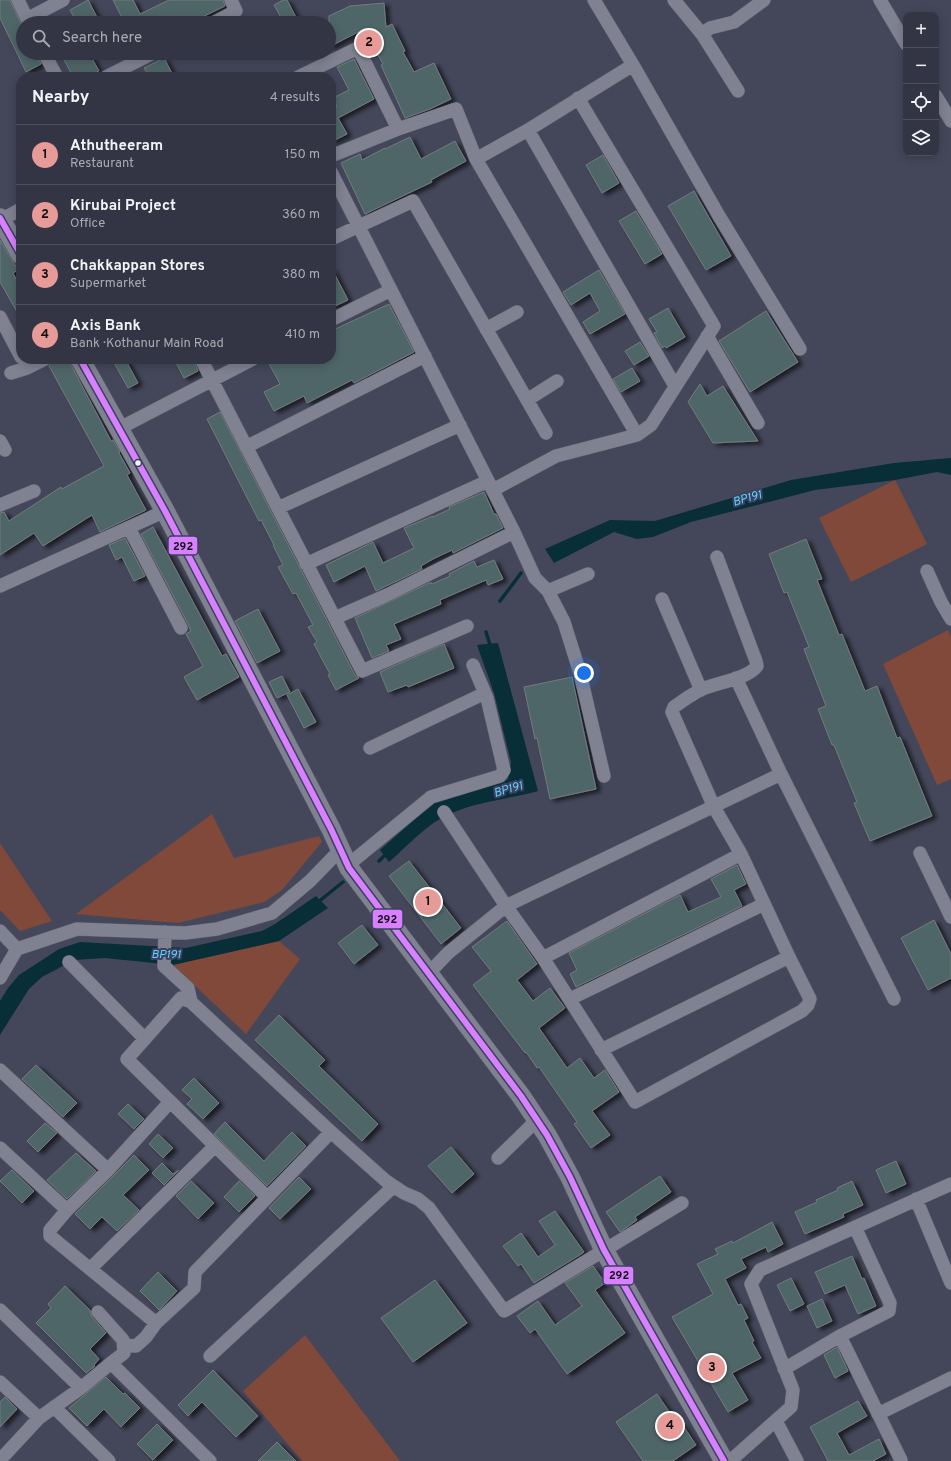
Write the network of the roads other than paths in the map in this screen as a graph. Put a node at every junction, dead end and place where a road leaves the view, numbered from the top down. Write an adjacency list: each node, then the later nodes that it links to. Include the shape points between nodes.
1 (18, 0): 8 (street)
2 (63, 0): 9 (street)
3 (231, 0): 10 (street, via 236,11)
4 (594, 0): 17 (street)
5 (674, 0): 11 (street)
6 (764, 0): 11 (street, via 734,22 710,28)
7 (880, 0): 12 (street)
8 (26, 16)
9 (36, 16)
10 (226, 16)
11 (702, 34): 21 (street)
12 (903, 39)
13 (336, 59): 25 (street, via 358,48)
14 (48, 60): 18 (street)
15 (140, 60): 19 (street)
16 (333, 60): 20 (street)
17 (633, 65): 22 (street); 42 (street, via 719,216)
18 (54, 72)
19 (116, 72)
20 (308, 72)
21 (738, 91)
22 (578, 98): 26 (street); 40 (street, via 714,326)
23 (939, 101): 24 (street)
24 (951, 121)
25 (398, 129): 27 (street); 28 (street, via 456,109)
26 (528, 130): 28 (street); 51 (street)
27 (336, 154)
28 (476, 159): 57 (street)
29 (336, 182): 32 (street)
30 (16, 211): 31 (street)
31 (0, 219): 34 (main road)
32 (358, 225): 33 (street); 35 (street); 39 (street, via 413,201)
33 (336, 236)
34 (16, 246)
35 (391, 290): 38 (street); 43 (street)
36 (517, 312): 39 (street)
37 (0, 317): 41 (street)
38 (336, 318)
39 (486, 330): 52 (street)
40 (707, 336): 51 (street); 53 (street)
41 (16, 348)
42 (800, 349)
43 (425, 356): 54 (street); 58 (street)
44 (20, 364): 48 (street)
45 (83, 364): 55 (main road)
46 (204, 364): 49 (street)
47 (243, 364): 49 (street)
48 (11, 373)
49 (212, 380): 55 (street); 58 (street)
50 (556, 381): 52 (street)
51 (675, 386): 57 (street, via 651,425)
52 (527, 400): 56 (street)
53 (758, 423)
54 (460, 425): 59 (street); 62 (street)
55 (120, 428): 63 (main road)
56 (546, 433)
57 (637, 435): 59 (street, via 556,456)
58 (246, 447): 62 (street)
59 (491, 486): 65 (street); 67 (street)
60 (34, 491): 61 (street)
61 (0, 505)
62 (278, 508): 67 (street)
63 (165, 511): 64 (street); 88 (main road)
64 (129, 528): 70 (street); 76 (street)
65 (514, 532): 71 (street, via 535,578); 73 (street)
66 (717, 557): 78 (street, via 757,666)
67 (306, 564): 73 (street)
68 (927, 570): 74 (street)
69 (588, 574): 71 (street)
70 (0, 586)
71 (548, 591): 83 (street, via 564,622)
72 (662, 599): 79 (street)
73 (335, 618): 75 (street, via 362,671)
74 (951, 619)
75 (467, 626)
76 (181, 628)
77 (473, 665): 80 (street)
78 (736, 678): 79 (street); 82 (street)
79 (701, 690): 84 (street, via 674,707 672,712)
80 (485, 693): 81 (street); 88 (street, via 504,770 500,776 431,797)
81 (370, 748)
82 (781, 774): 84 (street); 101 (street)
83 (604, 776)
84 (714, 807): 87 (street); 90 (street)
85 (444, 812): 90 (street)
86 (920, 853): 91 (street)
87 (741, 854): 89 (street); 96 (street)
88 (344, 857): 93 (street, via 272,913 217,929); 98 (main road, via 363,887)
89 (764, 904): 95 (street); 100 (street)
90 (506, 906): 96 (street); 98 (street, via 448,953)
91 (951, 917)
92 (0, 931): 94 (street)
93 (165, 935): 94 (street, via 77,929); 102 (street, via 164,966 188,988)
94 (17, 949): 99 (street)
95 (788, 957): 104 (street); 104 (street, via 810,999 802,1011 635,1102)
96 (543, 958): 100 (street)
97 (69, 962): 103 (street)
98 (429, 973): 107 (main road)
99 (0, 978)
100 (570, 999): 104 (street)
101 (894, 999)
102 (191, 1002): 103 (street, via 181,998); 108 (street)
103 (145, 1039): 106 (street, via 126,1060)
104 (601, 1050)
105 (0, 1070): 112 (street)
106 (170, 1102): 109 (street); 112 (street)
107 (537, 1120): 111 (street); 120 (main road, via 570,1177)
108 (331, 1132): 114 (street); 115 (street)
109 (215, 1146): 115 (street); 121 (street)
110 (0, 1148): 118 (street)
111 (498, 1158)
112 (108, 1170): 118 (street)
113 (951, 1184): 116 (street)
114 (393, 1187): 120 (street, via 430,1208 504,1311); 128 (street)
115 (267, 1197): 125 (street, via 195,1272 194,1288)
116 (916, 1199): 119 (street); 122 (street)
117 (682, 1202): 120 (street)
118 (67, 1210): 121 (street, via 50,1230 50,1236)
119 (855, 1226): 126 (street, via 890,1303 889,1311); 130 (street, via 760,1270 751,1284)
120 (604, 1250): 141 (main road)
121 (90, 1269): 125 (street)
122 (951, 1283)
123 (0, 1310): 133 (street)
124 (98, 1312): 127 (street, via 123,1340)
125 (156, 1324): 127 (street, via 136,1346)
126 (840, 1336): 130 (street); 135 (street)
127 (124, 1345): 129 (street, via 124,1352)
128 (210, 1356)
129 (110, 1363): 133 (street); 140 (street)
130 (784, 1369): 137 (street, via 793,1390 792,1407)
131 (951, 1378): 135 (street)
132 (0, 1382): 136 (street)
133 (81, 1388): 134 (street)
134 (54, 1407): 136 (street); 139 (street)
135 (878, 1414): 144 (street)
136 (39, 1418): 138 (street)
137 (776, 1421): 142 (street); 143 (street)
138 (0, 1460)
139 (109, 1461)
140 (210, 1461)
141 (724, 1461)
142 (730, 1461)
143 (797, 1461)
144 (900, 1461)

